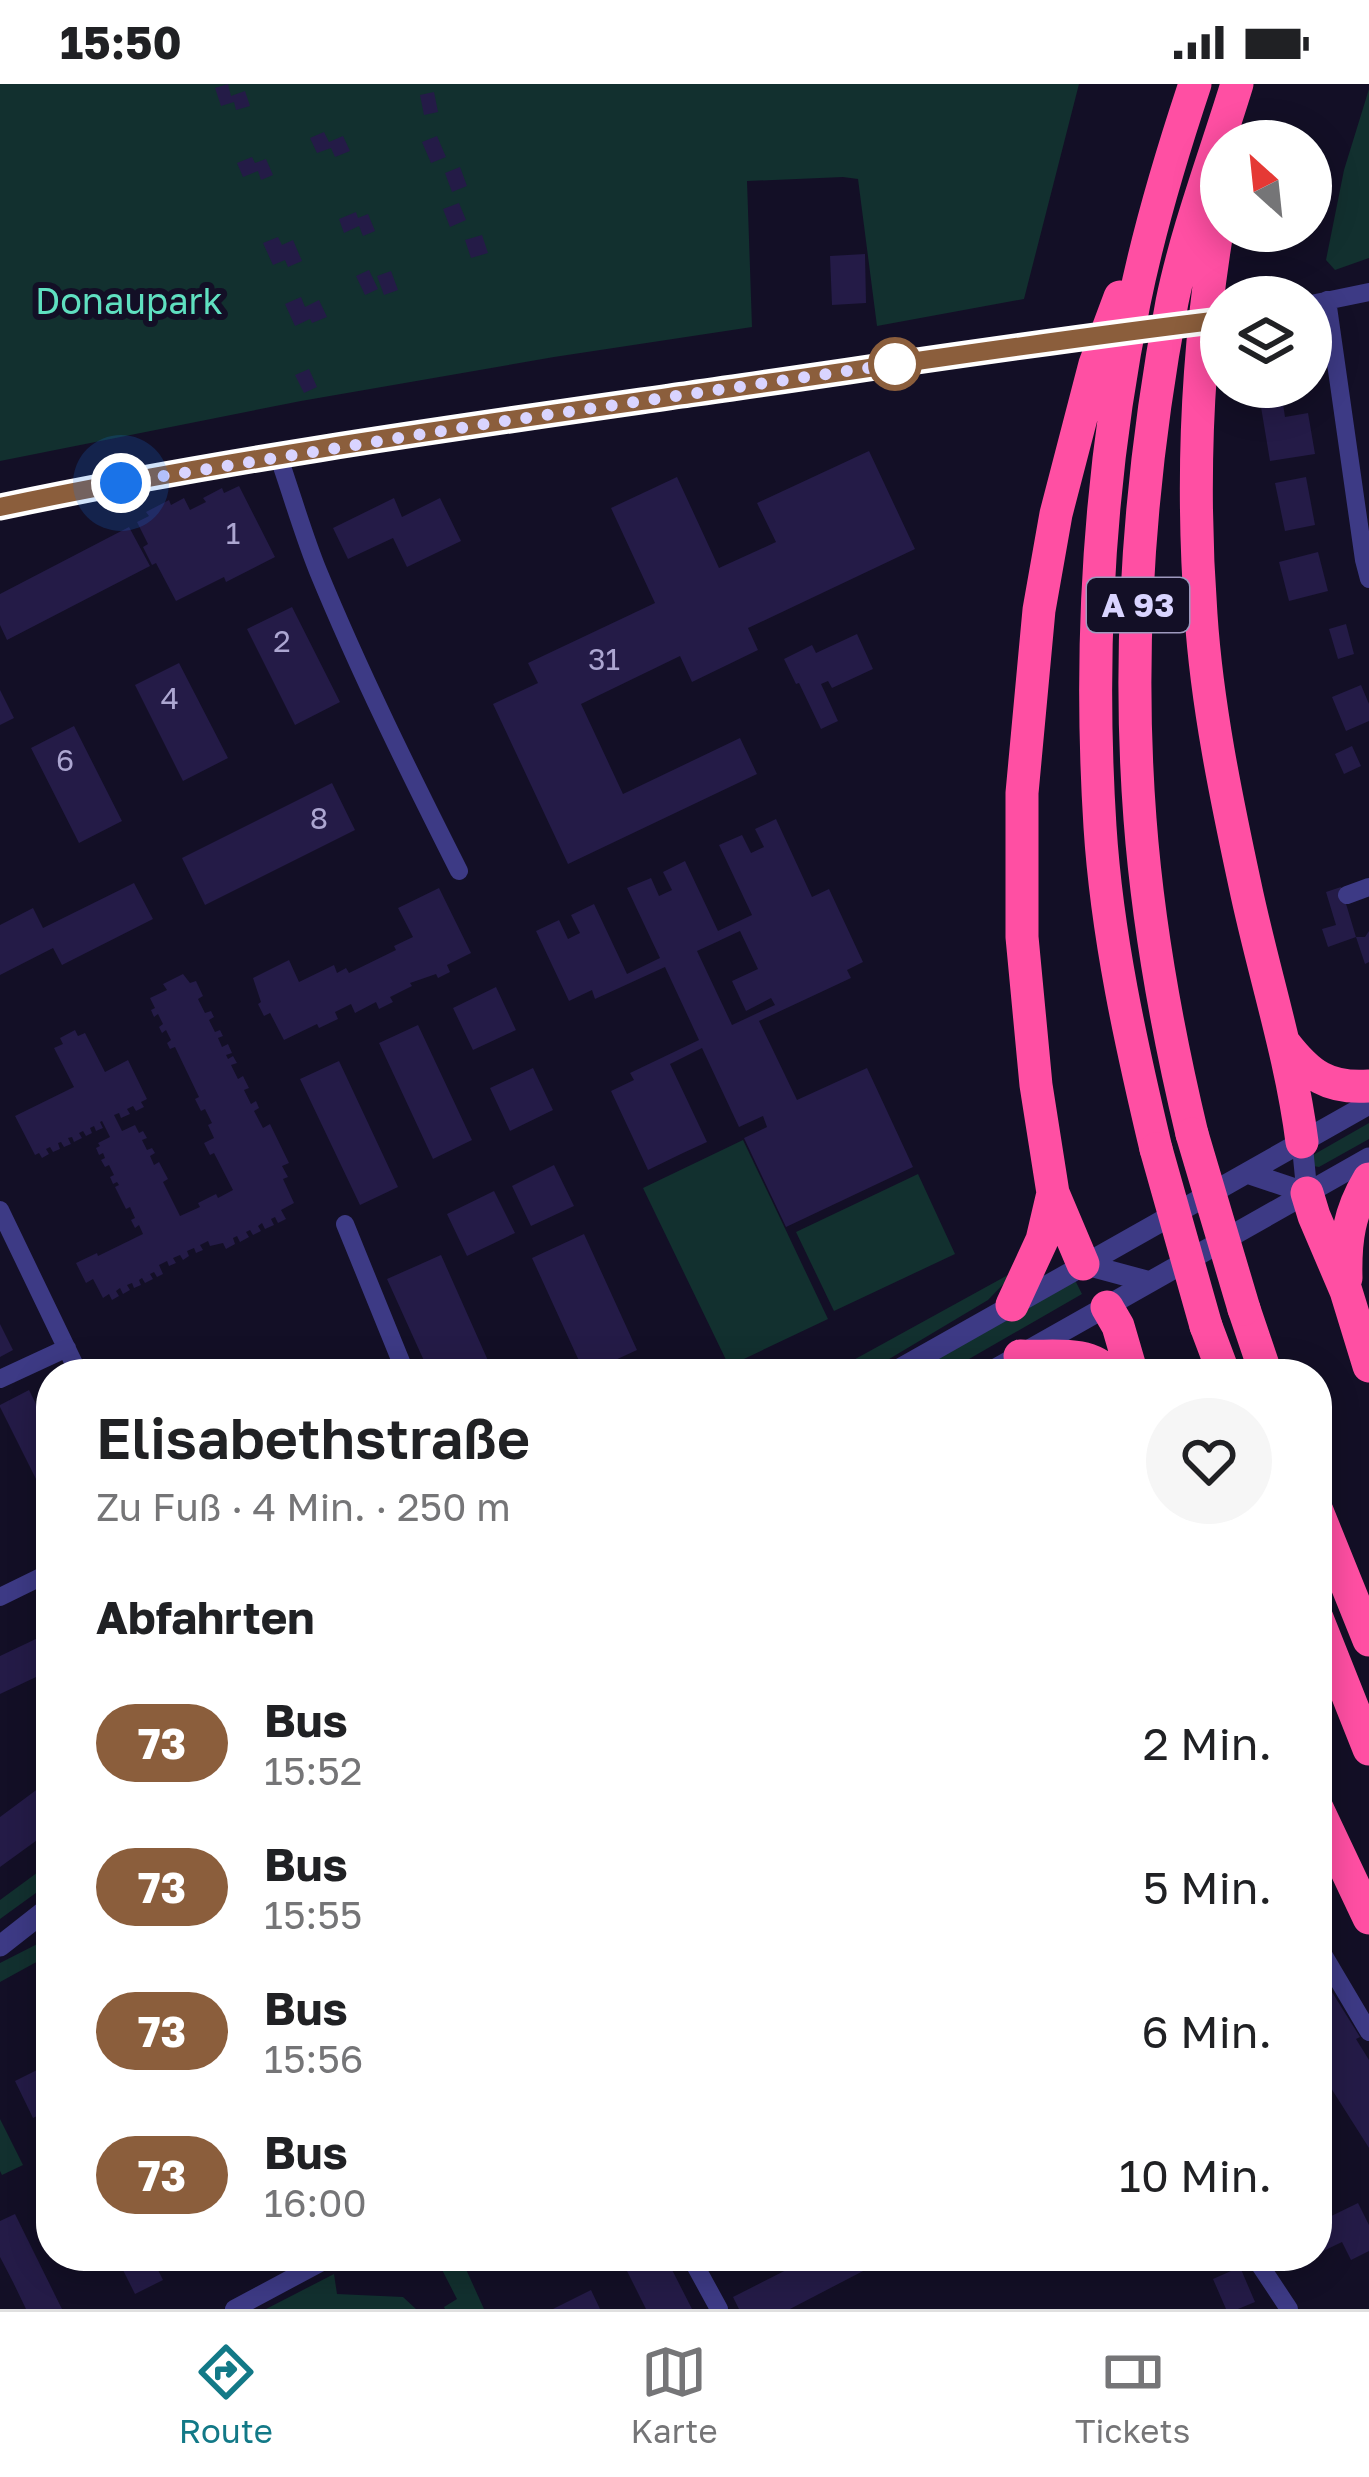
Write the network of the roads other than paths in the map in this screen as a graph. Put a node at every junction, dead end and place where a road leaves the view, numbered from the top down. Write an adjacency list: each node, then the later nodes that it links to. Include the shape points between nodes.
1 (1195, 84): 5 (highway, A 93)
2 (1238, 84): 43 (highway, A 93, bridge, via 1173,298 1144,496 1135,724 1148,899 1173,1056)
3 (1250, 84): 4 (highway)
4 (1241, 120)
5 (1147, 248): 24 (highway, via 1113,312 1077,425 1042,591 1027,716 1022,937); 42 (highway, A 93, bridge, via 1105,500 1097,606 1100,830 1134,1057)
6 (1214, 252): 17 (highway, via 1196,470 1201,620 1240,863)
7 (1369, 292): 8 (street)
8 (1332, 299)
9 (1060, 339): 11 (street)
10 (1332, 374): 13 (street)
11 (279, 458): 12 (street); 14 (street, via 334,609)
12 (0, 507)
13 (1367, 566)
14 (458, 871)
15 (1369, 887): 16 (street)
16 (1347, 895)
17 (1284, 1042): 18 (highway, via 1320,1078); 20 (highway)
18 (1369, 1086)
19 (1369, 1104): 20 (street)
20 (1302, 1142): 22 (street); 25 (street)
21 (1369, 1158): 25 (street)
22 (1247, 1173): 25 (street); 28 (street)
23 (1369, 1179): 30 (highway, via 1347,1229)
24 (1053, 1192): 28 (highway); 31 (highway, via 1042,1240)
25 (1307, 1193): 29 (street); 30 (highway)
26 (0, 1210): 33 (street)
27 (345, 1224): 37 (street)
28 (1083, 1264): 29 (street); 31 (street); 32 (street)
29 (1150, 1282): 32 (street)
30 (1346, 1292): 45 (highway)
31 (1012, 1305): 38 (street)
32 (1107, 1307): 34 (street); 41 (highway)
33 (67, 1348): 35 (street); 36 (street)
34 (1020, 1355): 39 (street); 40 (highway)
35 (43, 1359)
36 (72, 1359)
37 (400, 1359)
38 (917, 1359)
39 (1013, 1359)
40 (1088, 1359)
41 (1128, 1359)
42 (1218, 1359)
43 (1261, 1359)
44 (36, 1362): 46 (street)
45 (1369, 1366)
46 (0, 1379)
47 (1332, 1548): 50 (highway)
48 (36, 1579): 49 (street)
49 (0, 1597)
50 (1369, 1640)
51 (1332, 1656): 52 (highway)
52 (1369, 1748)
53 (1332, 1840): 54 (highway)
54 (1369, 1918)
55 (36, 1919): 57 (street)
56 (36, 1932): 57 (street)
57 (0, 1949)
58 (1332, 1969): 59 (street)
59 (1369, 2032)
60 (305, 2271): 63 (street)
61 (698, 2271): 64 (street)
62 (1264, 2271): 65 (street)
63 (234, 2309)
64 (719, 2309)
65 (1289, 2309)

